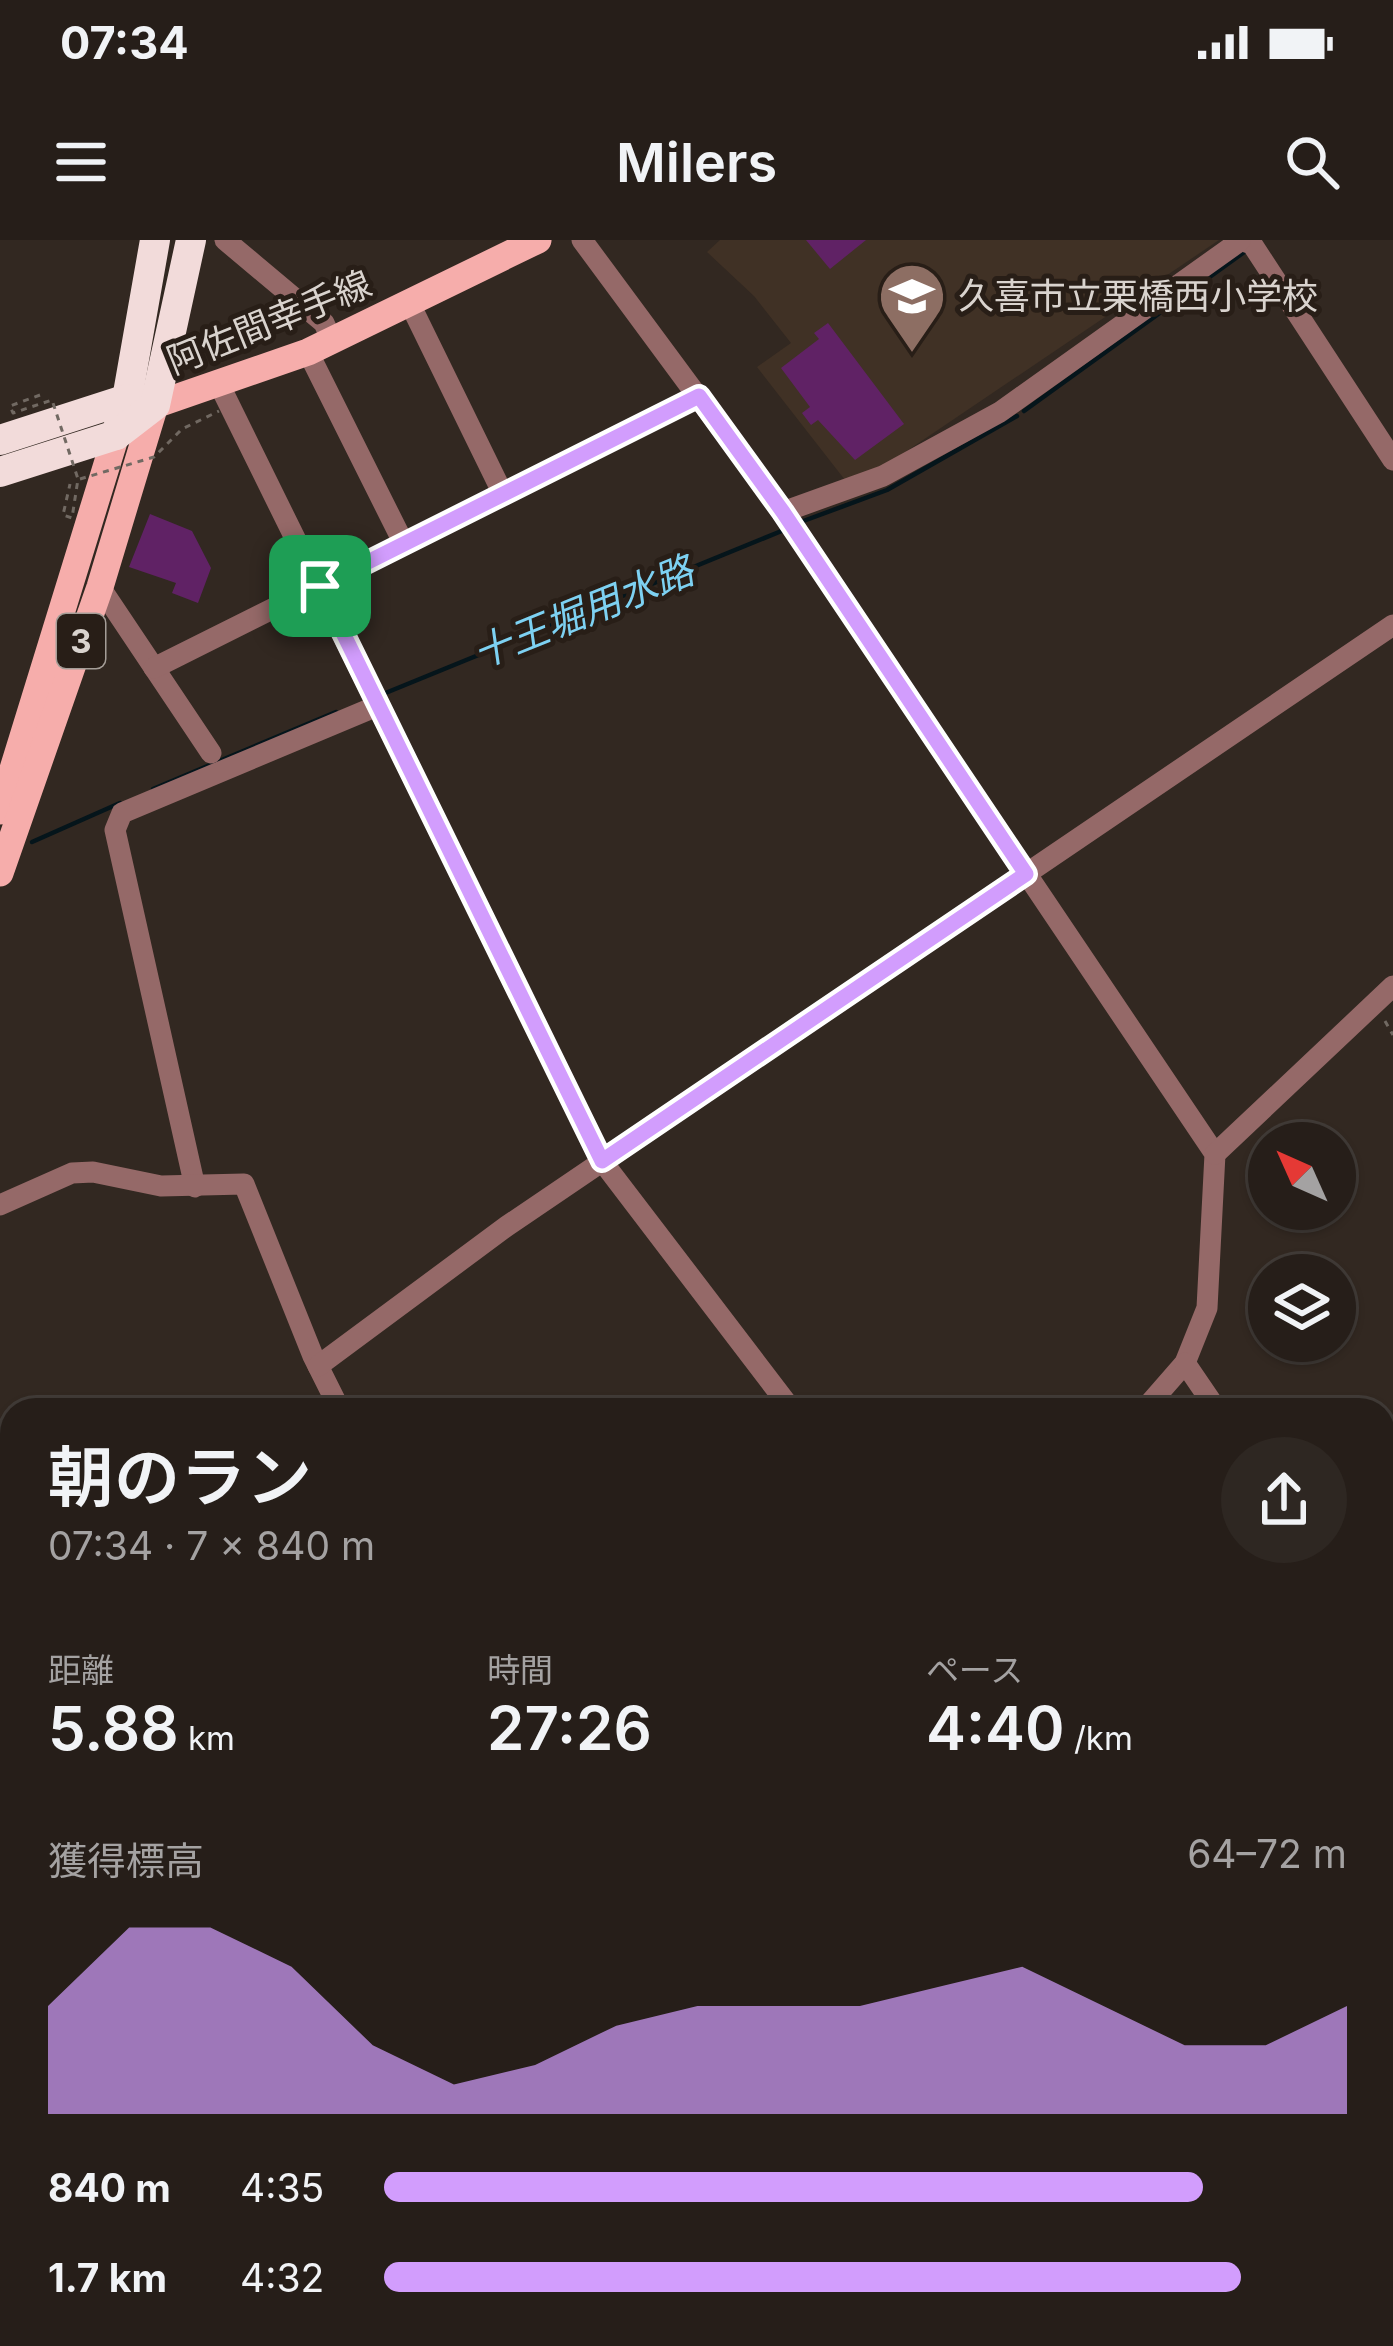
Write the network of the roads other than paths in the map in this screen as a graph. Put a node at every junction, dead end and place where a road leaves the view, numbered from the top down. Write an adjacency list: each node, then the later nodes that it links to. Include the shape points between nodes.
1 (155, 240): 11 (highway)
2 (191, 240): 11 (highway)
3 (225, 240): 8 (street, via 324,323)
4 (538, 240): 7 (main road, 阿佐間幸手線)
5 (582, 240): 9 (street)
6 (1240, 240): 14 (street, via 1252,244); 17 (street, via 1000,412 883,476)
7 (410, 304): 8 (main road, 阿佐間幸手線); 16 (street)
8 (320, 347): 10 (main road, 阿佐間幸手線); 18 (street)
9 (699, 396): 16 (street); 17 (street)
10 (219, 398): 11 (main road, 阿佐間幸手線); 19 (street)
11 (141, 402): 12 (highway); 13 (highway); 20 (main road, 3)
12 (116, 435): 15 (highway); 25 (main road, 3)
13 (0, 440)
14 (1393, 460)
15 (0, 472)
16 (503, 494): 18 (street)
17 (783, 512): 27 (street)
18 (404, 544): 19 (street)
19 (320, 586): 22 (street); 23 (street)
20 (100, 587): 22 (street); 26 (main road, 3)
21 (1393, 625): 27 (street)
22 (154, 668): 24 (street)
23 (376, 706): 30 (street); 31 (street, via 122,813 115,830)
24 (211, 754)
25 (0, 811)
26 (0, 873)
27 (1026, 874): 29 (street); 30 (street)
28 (1393, 986): 29 (street)
29 (1215, 1154): 33 (street, via 1207,1308)
30 (602, 1161): 34 (street); 36 (street)
31 (195, 1187): 32 (street, via 71,1173); 34 (street, via 244,1184 250,1192)
32 (0, 1205)
33 (1185, 1363): 37 (street); 38 (street)
34 (318, 1366): 35 (street)
35 (334, 1398)
36 (782, 1398)
37 (1154, 1398)
38 (1209, 1398)

